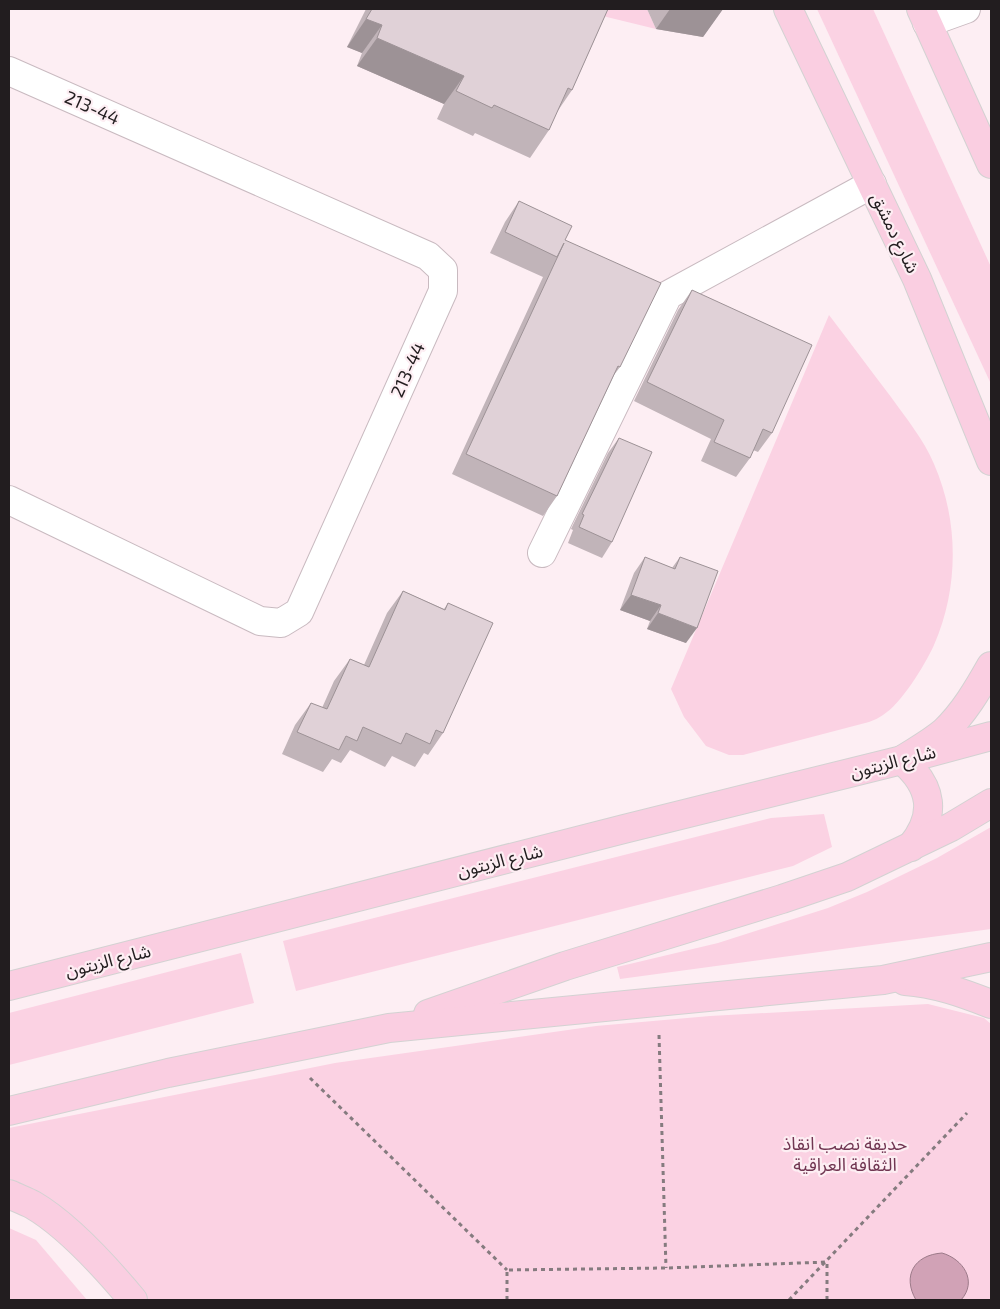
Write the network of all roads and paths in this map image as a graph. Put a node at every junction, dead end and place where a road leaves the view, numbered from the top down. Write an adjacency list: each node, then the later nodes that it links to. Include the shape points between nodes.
1 (788, 9): 6 (main road, شارع دمشق)
2 (966, 9): 3 (street)
3 (924, 16): 5 (main road)
4 (9, 70): 8 (street, 213-44, via 428,256 443,270 444,291 299,612 281,623 260,621)
5 (991, 164)
6 (872, 184): 7 (main road, شارع دمشق, via 917,279); 9 (street, via 668,295)
7 (991, 461)
8 (9, 500)
9 (542, 553)
10 (991, 666): 12 (main road, via 975,695 944,732)
11 (991, 736): 12 (main road, شارع الزيتون)
12 (902, 760): 14 (main road, via 922,780 927,794 926,823); 17 (main road, شارع الزيتون)
13 (991, 803): 14 (main road)
14 (911, 847): 20 (main road, via 837,880 565,966)
15 (991, 957): 16 (main road)
16 (883, 980): 18 (main road); 19 (main road, via 923,982)
17 (9, 986)
18 (658, 1002): 20 (main road); 26 (path)
19 (991, 1004)
20 (389, 1028): 21 (main road)
21 (280, 1050): 22 (main road, via 168,1073); 27 (path)
22 (9, 1112)
23 (966, 1113): 25 (path)
24 (9, 1194): 28 (main road, via 33,1205 60,1225)
25 (827, 1262): 26 (path); 30 (path); 31 (path)
26 (666, 1268): 27 (path)
27 (507, 1270): 29 (path)
28 (133, 1300)
29 (507, 1300)
30 (789, 1300)
31 (828, 1300)

